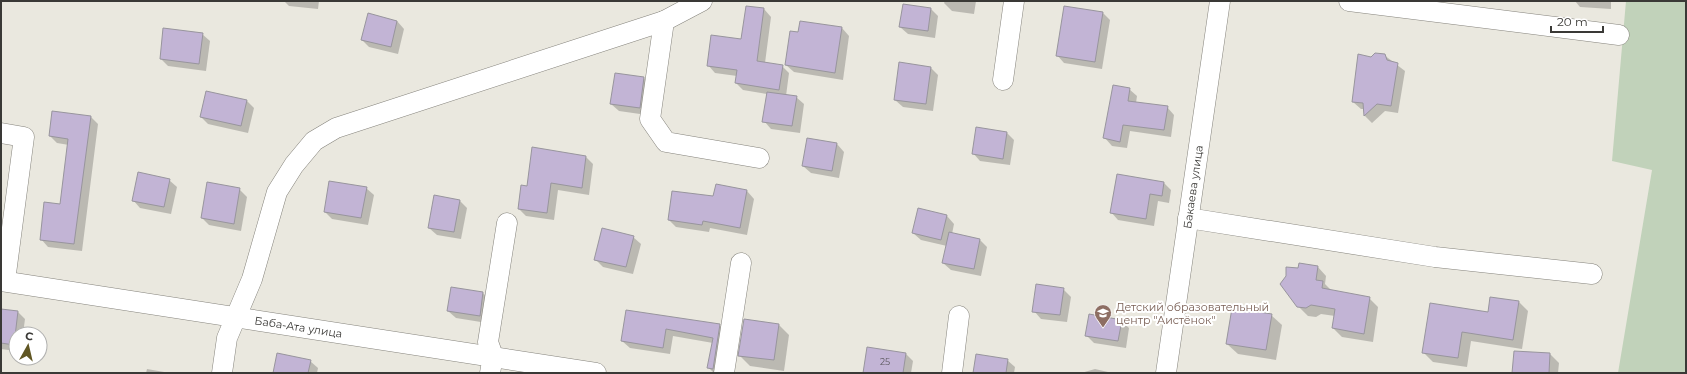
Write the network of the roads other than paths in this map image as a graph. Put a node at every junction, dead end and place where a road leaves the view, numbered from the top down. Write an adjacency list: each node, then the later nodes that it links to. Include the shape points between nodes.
1 (702, 1): 5 (street)
2 (1014, 1): 7 (street)
3 (1220, 1): 10 (street, Бакаева улица)
4 (1349, 1): 6 (street)
5 (664, 21): 9 (street, via 650,119 666,142); 15 (street, via 336,128 314,141 294,165 277,192 252,279)
6 (1619, 35)
7 (1003, 80)
8 (1, 133): 14 (street, via 24,137)
9 (759, 158)
10 (1188, 218): 13 (street, via 1436,257); 22 (street, Бакаева улица)
11 (508, 223): 17 (street, via 488,342)
12 (741, 263): 20 (street)
13 (1592, 274)
14 (3, 281): 15 (street, Баба-Ата улица)
15 (235, 316): 17 (street, Баба-Ата улица); 18 (street, via 227,338)
16 (959, 316): 21 (street)
17 (492, 365): 19 (street, Баба-Ата улица)
18 (222, 373)
19 (596, 373)
20 (724, 373)
21 (952, 373)
22 (1166, 373)

